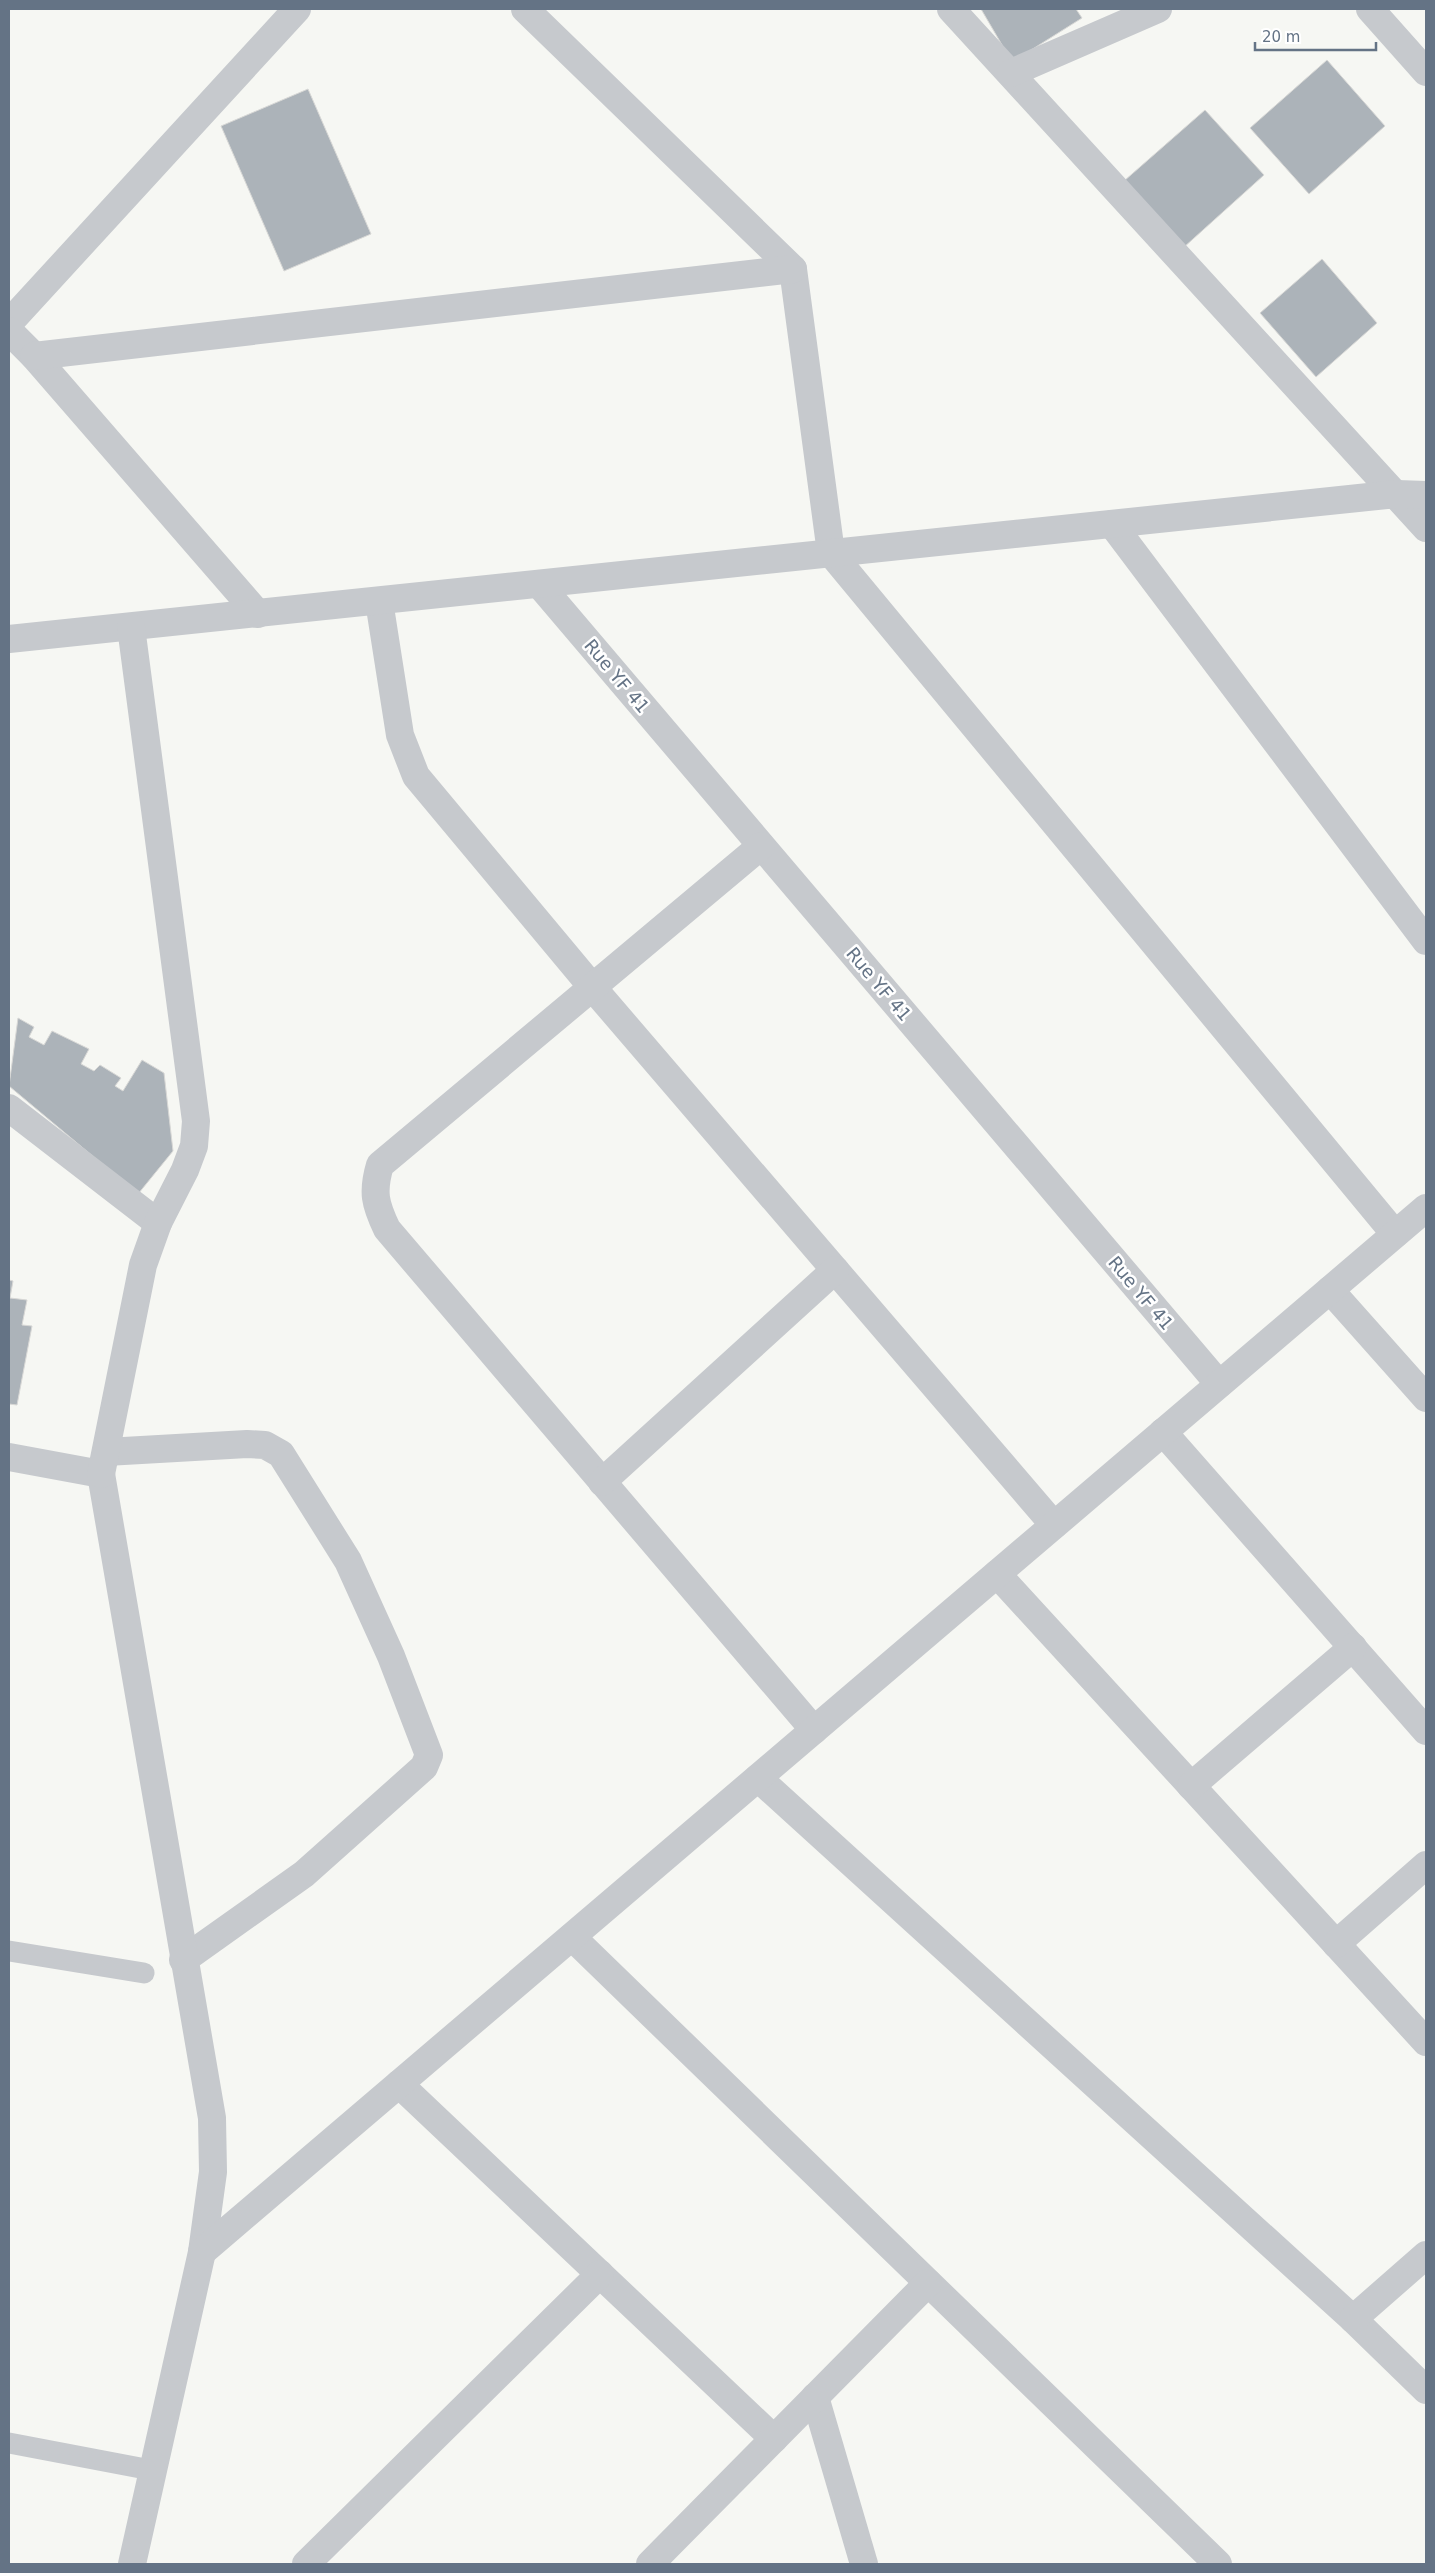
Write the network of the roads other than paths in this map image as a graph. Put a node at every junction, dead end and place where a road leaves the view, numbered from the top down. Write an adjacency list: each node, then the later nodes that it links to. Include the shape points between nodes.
1 (297, 9): 9 (street)
2 (525, 9): 8 (street)
3 (952, 9): 7 (street)
4 (1158, 9): 7 (street)
5 (1370, 9): 6 (street)
6 (1426, 72)
7 (1010, 73): 12 (street)
8 (793, 269): 11 (street); 16 (street)
9 (9, 323)
10 (9, 331): 11 (street)
11 (34, 356): 19 (street)
12 (1397, 494): 13 (street); 14 (street); 15 (street)
13 (1426, 495)
14 (1112, 524): 16 (street); 23 (street)
15 (1426, 528)
16 (831, 553): 17 (street); 28 (street)
17 (539, 584): 18 (street); 22 (street, Rue YF 41)
18 (379, 601): 19 (street); 24 (street, via 400,734 416,776)
19 (258, 614): 20 (street)
20 (131, 626): 21 (street); 27 (street, via 196,1121 194,1146)
21 (9, 639)
22 (761, 846): 24 (street); 31 (street, Rue YF 41)
23 (1426, 941)
24 (593, 988): 29 (street); 36 (street, via 380,1165 374,1186 377,1207 387,1229)
25 (9, 1108): 27 (street)
26 (1426, 1208): 28 (street)
27 (158, 1223): 35 (street, via 143,1265)
28 (1395, 1234): 30 (street)
29 (835, 1270): 36 (street); 37 (street)
30 (1330, 1290): 31 (street); 32 (street)
31 (1219, 1384): 33 (street)
32 (1426, 1398)
33 (1163, 1432): 37 (street); 39 (street)
34 (9, 1457): 35 (street)
35 (104, 1463): 48 (street); 48 (street, via 247,1444 266,1445 281,1454 348,1561 391,1656 429,1755 424,1767 304,1874)
36 (602, 1482): 40 (street)
37 (1054, 1526): 38 (street)
38 (997, 1574): 40 (street); 43 (street)
39 (1353, 1647): 41 (street); 43 (street)
40 (814, 1730): 42 (street)
41 (1426, 1730)
42 (758, 1778): 45 (street); 56 (street)
43 (1192, 1786): 46 (street)
44 (1426, 1865): 46 (street)
45 (572, 1937): 51 (street); 55 (street)
46 (1336, 1944): 50 (street)
47 (9, 1951): 49 (lane)
48 (183, 1960): 52 (street, via 212,2118 213,2172)
49 (144, 1973)
50 (1426, 2042)
51 (399, 2084): 52 (street); 54 (street)
52 (202, 2252): 61 (street)
53 (1426, 2254): 56 (street)
54 (600, 2274): 59 (street); 63 (street)
55 (928, 2283): 58 (street); 66 (street)
56 (1353, 2319): 57 (street)
57 (1426, 2390)
58 (815, 2397): 59 (street); 65 (street)
59 (774, 2439): 64 (street)
60 (9, 2443): 61 (lane)
61 (151, 2470): 62 (street)
62 (132, 2564)
63 (306, 2564)
64 (650, 2564)
65 (864, 2564)
66 (1218, 2564)

